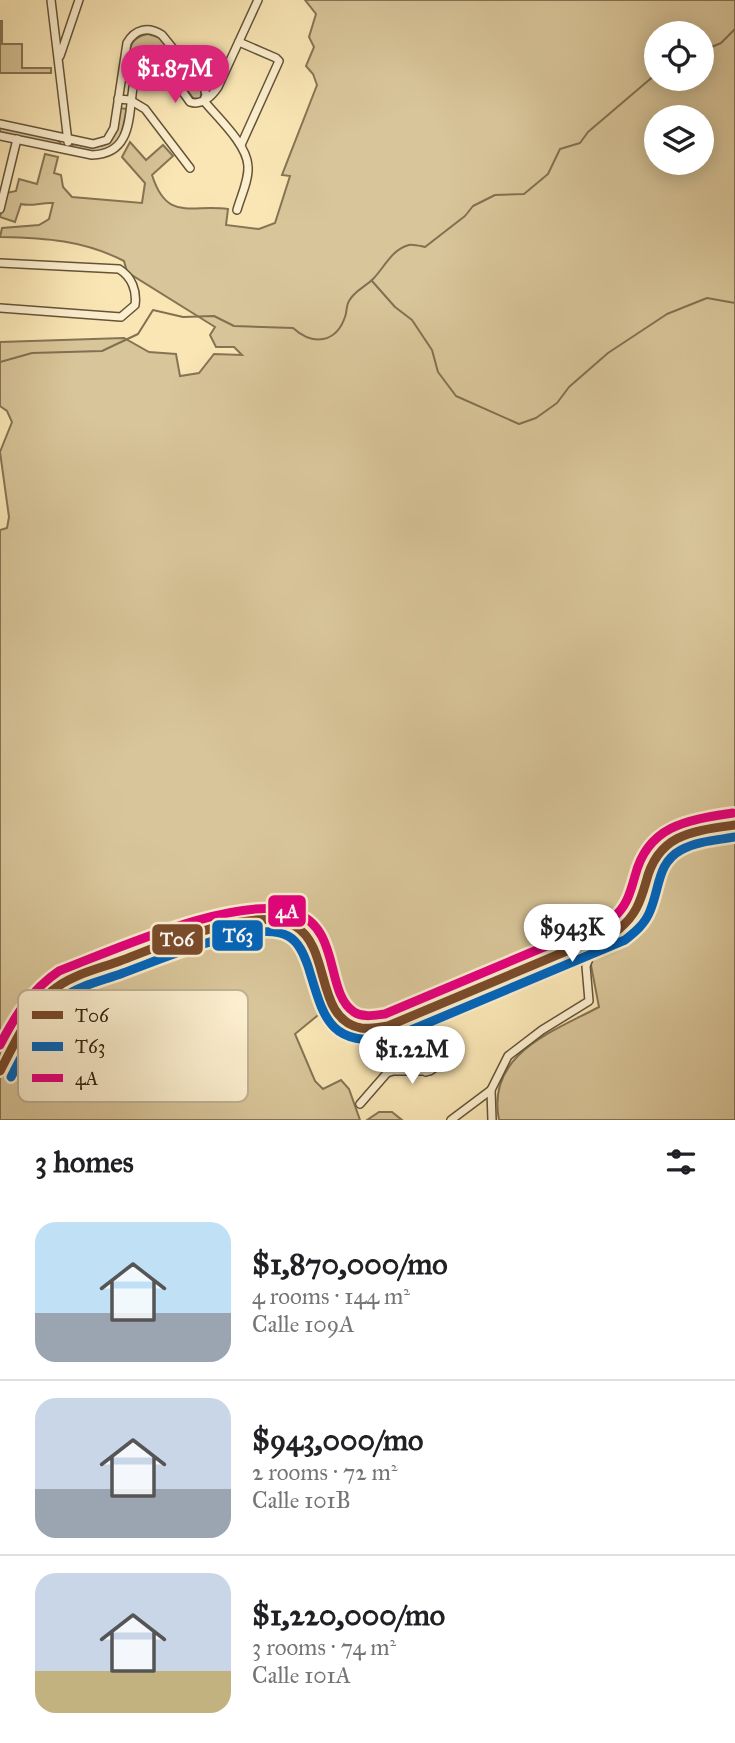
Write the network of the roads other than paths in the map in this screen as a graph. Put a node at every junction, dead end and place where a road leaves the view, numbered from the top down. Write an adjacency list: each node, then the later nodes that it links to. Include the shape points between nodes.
1 (51, 0): 5 (street)
2 (79, 0): 5 (street)
3 (258, 0): 4 (street)
4 (239, 42): 12 (street, via 218,87); 17 (street, via 278,59)
5 (58, 60): 16 (street)
6 (186, 63): 7 (street, via 162,35 149,29 136,32 127,43); 9 (street); 12 (street, via 206,91)
7 (123, 66): 8 (street); 10 (street)
8 (136, 69): 9 (street, via 142,60 152,57); 11 (street)
9 (172, 75): 12 (street, via 190,102)
10 (118, 99): 11 (street); 16 (street, via 114,128 107,140 93,145)
11 (130, 100): 18 (street, via 126,133 113,150 92,155); 19 (street, via 145,109)
12 (204, 101): 17 (street)
13 (0, 124): 16 (street)
14 (0, 136): 15 (street)
15 (17, 139): 18 (street); 20 (street)
16 (69, 139): 18 (street)
17 (241, 145): 21 (street, via 248,173)
18 (66, 149)
19 (190, 168)
20 (0, 209)
21 (237, 210)
22 (0, 263): 23 (street, via 119,269 137,296 135,305 121,317)
23 (0, 308)
24 (735, 825): 25 (main road, via 687,834 664,846 650,863 634,918)
25 (598, 938): 27 (main road); 32 (street, via 586,966 589,1000 508,1056)
26 (54, 990): 27 (main road, via 80,975 214,928 279,921 299,928 313,946 335,1008 349,1023 379,1028)
27 (419, 1013): 31 (street)
28 (18, 1039): 30 (main road)
29 (451, 1056): 31 (street)
30 (0, 1071)
31 (426, 1072): 33 (street, via 387,1073)
32 (491, 1090): 34 (street); 35 (street)
33 (360, 1104)
34 (451, 1120)
35 (492, 1120)

